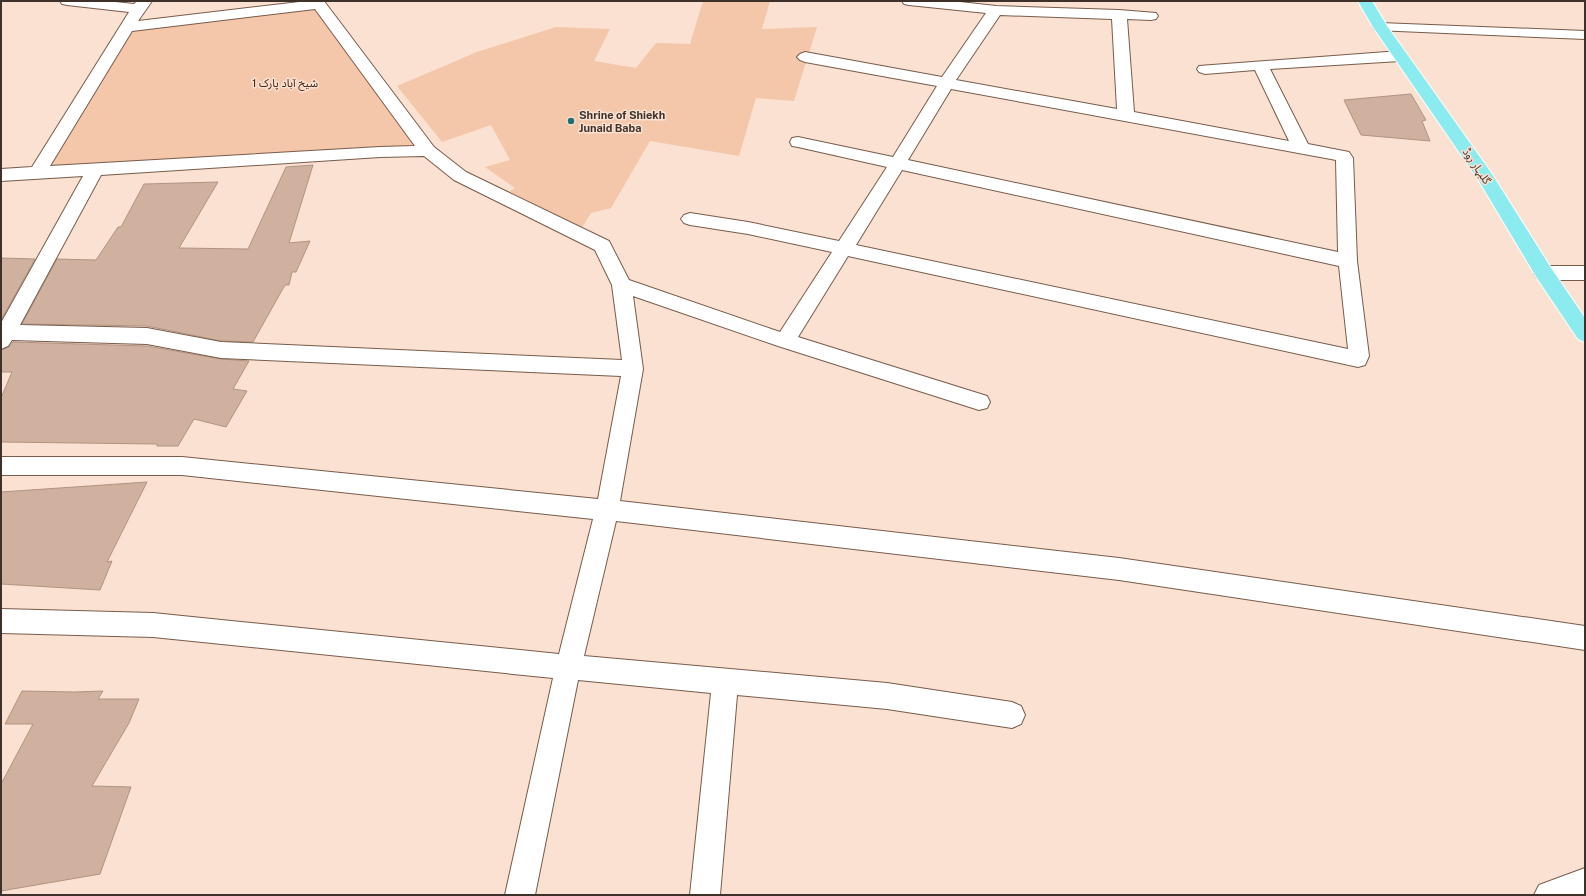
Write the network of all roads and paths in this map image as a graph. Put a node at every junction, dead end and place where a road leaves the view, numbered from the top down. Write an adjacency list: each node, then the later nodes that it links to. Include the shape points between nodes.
1 (67, 1): 4 (street)
2 (909, 1): 6 (street)
3 (1365, 1): 10 (main road, گلبہار روڈ)
4 (142, 5): 9 (street)
5 (1063, 7): 6 (street); 7 (street)
6 (996, 10): 16 (street)
7 (1120, 14): 8 (street); 17 (street)
8 (1151, 16)
9 (127, 27): 20 (street, via 319,4); 23 (street)
10 (1380, 27): 11 (street); 12 (main road, گلبہار روڈ)
11 (1585, 35)
12 (1400, 56): 14 (street); 29 (main road, گلبہار روڈ, via 1486,178)
13 (805, 57): 16 (street)
14 (1260, 65): 15 (street); 19 (street)
15 (1205, 69)
16 (947, 82): 17 (street); 21 (street)
17 (1126, 116): 19 (street)
18 (798, 142): 21 (street)
19 (1302, 149): 27 (street, via 1344,158)
20 (428, 151): 22 (street); 30 (street, via 460,176 602,246)
21 (898, 163): 26 (street); 27 (street)
22 (95, 169): 23 (street); 32 (street)
23 (38, 172): 24 (street)
24 (3, 177)
25 (690, 219): 26 (street, via 748,228)
26 (844, 249): 27 (street, via 1358,359); 33 (street)
27 (1348, 261)
28 (1585, 272): 29 (street)
29 (1544, 273): 31 (main road, گلبہار روڈ)
30 (622, 285): 33 (street); 34 (street)
31 (1585, 334)
32 (4, 336): 34 (street, via 147,336 221,350)
33 (785, 341): 35 (street)
34 (633, 369): 37 (street)
35 (979, 402)
36 (1, 466): 37 (street, via 182,466)
37 (607, 510): 39 (street, via 1120,570); 40 (street)
38 (1, 622): 40 (street, via 153,625)
39 (1585, 638)
40 (568, 667): 41 (street); 44 (street)
41 (725, 682): 42 (street, via 887,696); 45 (street)
42 (1012, 715)
43 (1585, 883): 46 (street)
44 (520, 895)
45 (705, 895)
46 (1549, 895)

